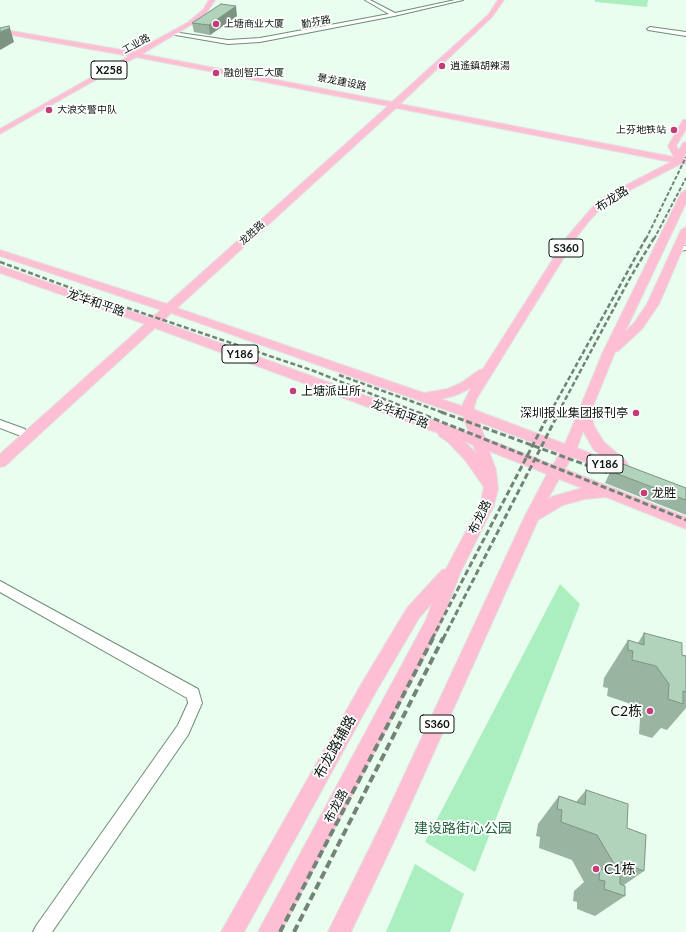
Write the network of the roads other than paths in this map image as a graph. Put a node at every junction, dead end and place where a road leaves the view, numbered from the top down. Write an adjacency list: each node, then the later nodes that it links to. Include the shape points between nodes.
1 (205, 0): 12 (main road, 工业路 / X258, via 199,9 180,24)
2 (212, 0): 10 (main road, 工业路 / X258, via 196,19)
3 (367, 0): 7 (street)
4 (462, 0): 7 (street, 勤芬路)
5 (496, 0): 13 (main road, 龙胜路, via 485,16)
6 (501, 0): 13 (main road, 龙胜路, via 490,16)
7 (394, 16): 10 (street, 勤芬路, via 249,42 228,42)
8 (650, 29): 11 (street)
9 (0, 30): 12 (main road, 景龙建设路)
10 (173, 34): 12 (main road, 工业路 / X258)
11 (686, 34)
12 (136, 52): 13 (main road, 景龙建设路); 15 (main road, 工业路 / X258); 16 (main road, 工业路 / X258)
13 (392, 103): 18 (main road, 景龙建设路); 23 (main road, 龙胜路)
14 (686, 122): 18 (main road, via 672,146)
15 (0, 126)
16 (0, 132)
17 (686, 145): 18 (main road, 布龙路 / S360)
18 (682, 160): 26 (main road, 布龙路 / S360, via 609,198 586,219)
19 (685, 200): 25 (main road, S360)
20 (684, 241): 25 (main road, via 646,316)
21 (0, 253): 23 (main road, 龙华和平路 / Y186)
22 (0, 270): 24 (main road, 龙华和平路 / Y186)
23 (164, 308): 24 (main road, 龙胜路); 27 (main road, 龙华和平路 / Y186)
24 (149, 321): 31 (main road, 龙华和平路 / Y186); 32 (main road, 龙胜路); 36 (main road, 龙胜路)
25 (609, 352): 29 (main road, S360)
26 (488, 370): 27 (main road, via 465,386 449,393); 28 (main road, 布龙路 / S360, via 471,398)
27 (420, 396): 28 (main road, 龙华和平路 / Y186)
28 (469, 413): 33 (main road, 布龙路); 34 (main road, 龙华和平路 / Y186)
29 (586, 413): 34 (main road, S360); 34 (main road, 龙华和平路 / Y186, via 587,426 599,446 609,456 642,478)
30 (0, 424): 32 (street)
31 (433, 426): 33 (main road, 龙华和平路 / Y186); 38 (main road, via 453,438 470,456)
32 (18, 431): 35 (main road, 龙胜路)
33 (478, 440): 37 (main road, 龙华和平路 / Y186); 38 (main road, 布龙路, via 489,470)
34 (569, 450): 37 (main road, S360)
35 (0, 451)
36 (0, 462)
37 (556, 472): 39 (main road, 龙华和平路 / Y186); 40 (main road, S360)
38 (491, 488): 42 (main road, 布龙路, via 487,505)
39 (618, 496): 40 (main road, via 585,493 555,502); 41 (main road, 龙华和平路 / Y186)
40 (532, 516): 47 (main road, S360, via 388,832)
41 (686, 522)
42 (452, 570): 45 (main road, 布龙路辅路, via 413,613); 46 (main road, 布龙路, via 433,623)
43 (0, 586): 44 (street, via 193,694 196,703 183,730)
44 (42, 932)
45 (232, 932)
46 (269, 932)
47 (339, 932)

